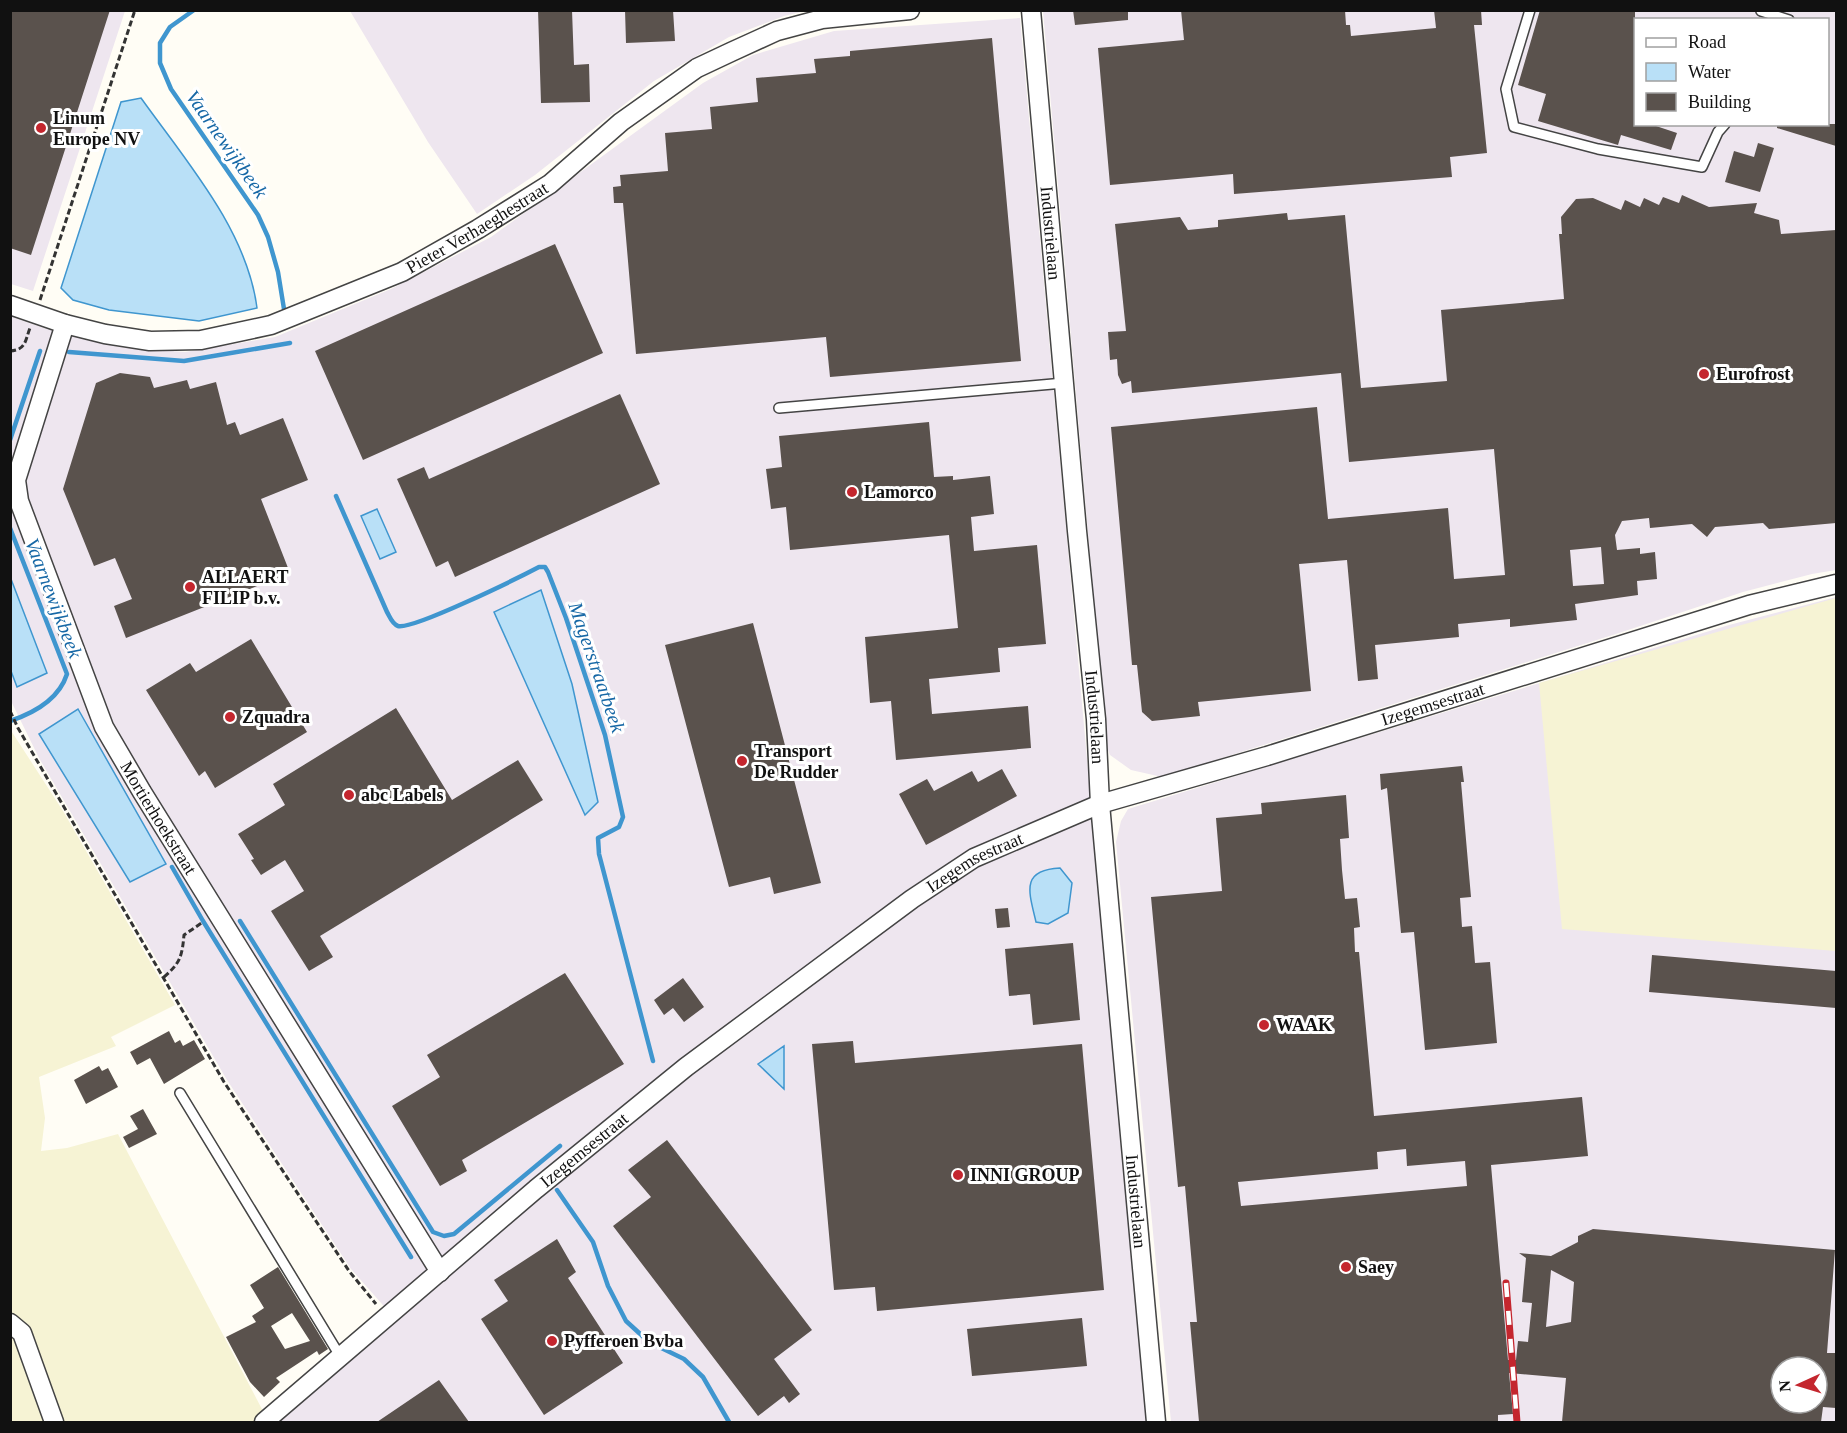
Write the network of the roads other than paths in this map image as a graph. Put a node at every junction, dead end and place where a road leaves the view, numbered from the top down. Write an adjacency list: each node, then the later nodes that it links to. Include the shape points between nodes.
1 (910, 10): 8 (street, Pieter Verhaeghestraat, via 822,20 777,32 697,68 621,122 550,184 478,229 402,272 271,325 201,340 150,341)
2 (1031, 10): 9 (street, Industrielaan)
3 (1530, 10): 6 (lane, via 1506,89 1514,127 1702,168)
4 (1762, 11): 5 (lane)
5 (1783, 18)
6 (1723, 126)
7 (10, 305): 8 (street, Pieter Verhaeghestraat)
8 (64, 324): 14 (street, Mortierhoekstraat, via 16,480 19,501 104,728)
9 (1064, 383): 10 (lane); 12 (street, Industrielaan, via 1096,719)
10 (779, 408)
11 (1836, 584): 12 (street, Izegemsestraat, via 1749,605 1290,749)
12 (1100, 804): 14 (street, Izegemsestraat, via 974,858 912,899 686,1067); 19 (street, Industrielaan)
13 (180, 1093): 16 (lane)
14 (440, 1272): 16 (street, Izegemsestraat)
15 (10, 1323): 17 (street, via 22,1334)
16 (340, 1356): 18 (street, Izegemsestraat)
17 (54, 1422)
18 (264, 1422)
19 (1156, 1422)

